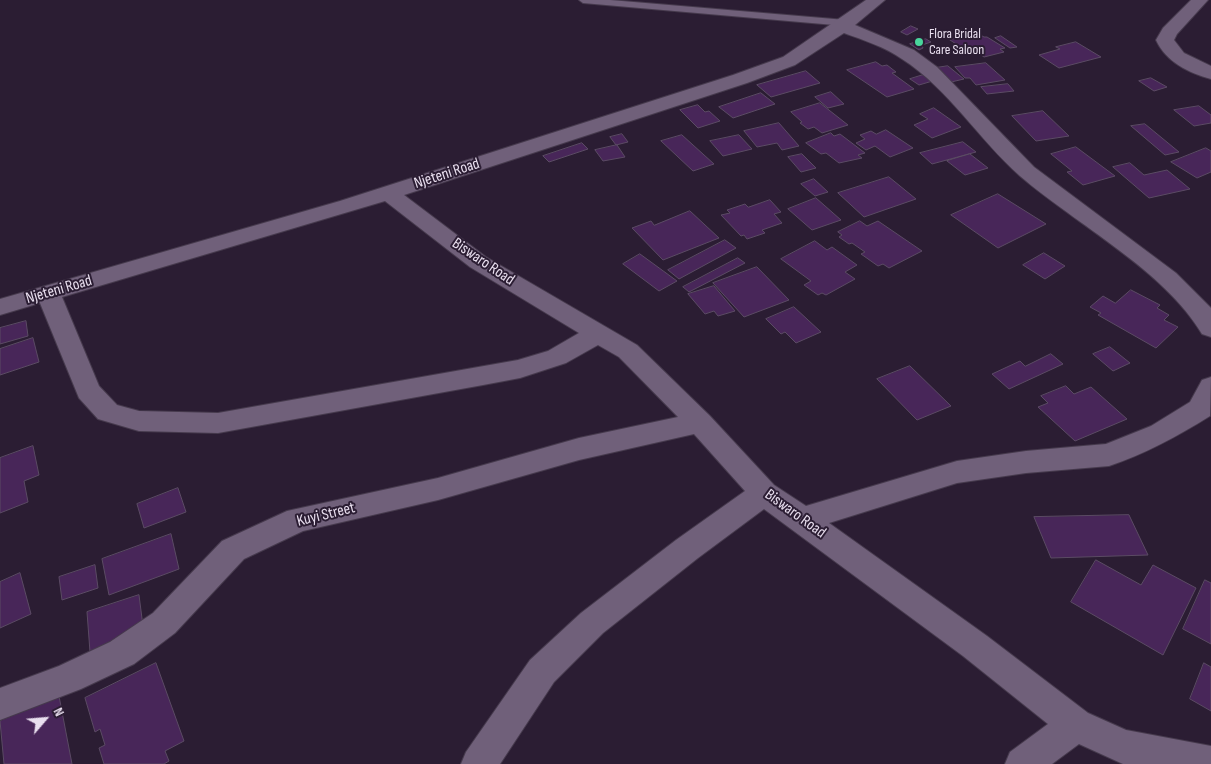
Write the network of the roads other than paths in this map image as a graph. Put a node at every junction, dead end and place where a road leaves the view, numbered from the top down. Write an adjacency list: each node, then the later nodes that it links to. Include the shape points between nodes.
1 (583, 0): 4 (lane)
2 (876, 0): 4 (street, Njeteni Road)
3 (1200, 0): 5 (street, via 1165,40 1167,48 1176,56)
4 (844, 25): 6 (street, Njeteni Road, via 789,60 740,79); 9 (street, via 908,54 930,71 1027,171 1168,278 1206,318)
5 (1211, 73)
6 (388, 193): 7 (street, Njeteni Road); 10 (street, Biswaro Road, via 478,262)
7 (48, 293): 8 (street, Njeteni Road); 10 (street, via 88,391 108,412 139,421 218,423 520,369 557,357)
8 (0, 307)
9 (1211, 328)
10 (597, 334): 12 (street, Biswaro Road, via 628,351)
11 (1211, 387): 14 (street, via 1200,409 1161,433 1109,455 957,472)
12 (700, 423): 13 (street, Biswaro Road); 15 (street, Kuyi Street, via 579,449 438,489 297,520 233,550 164,623 122,653 70,678)
13 (764, 493): 14 (street, Biswaro Road); 19 (street, via 592,623 542,671)
14 (802, 519): 16 (street, Biswaro Road)
15 (0, 704)
16 (1076, 725): 17 (street, Biswaro Road); 20 (street)
17 (1129, 755): 18 (street, Biswaro Road)
18 (1211, 763)
19 (480, 764)
20 (1023, 764)

